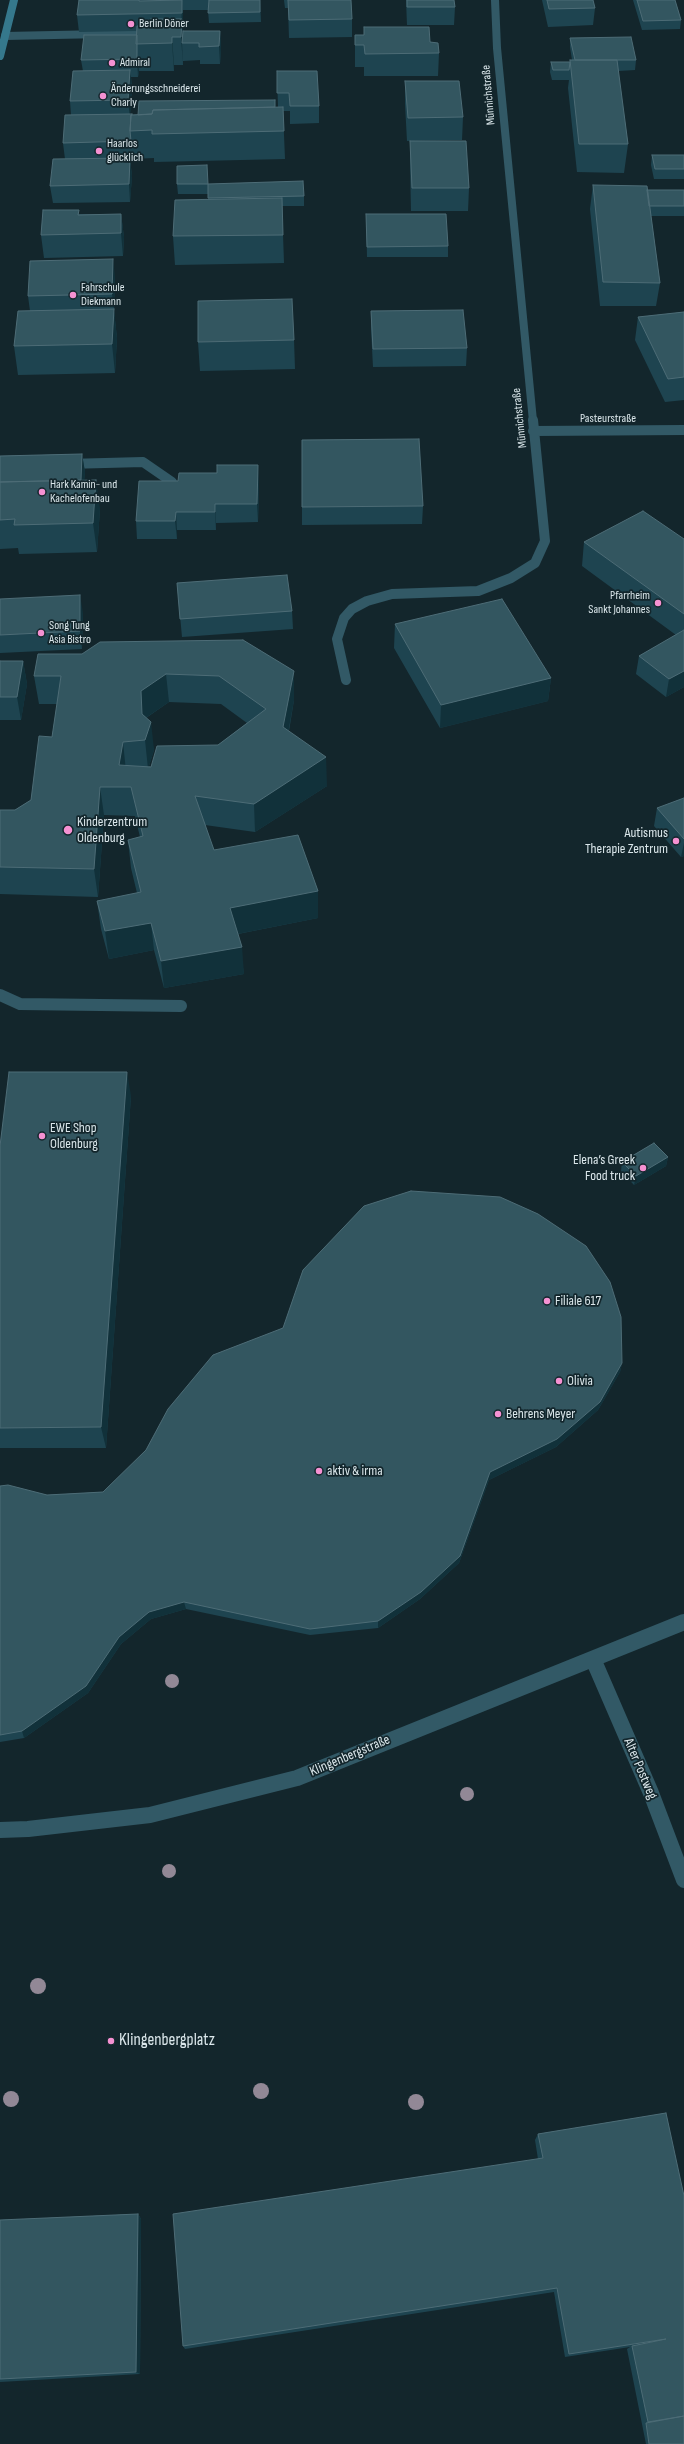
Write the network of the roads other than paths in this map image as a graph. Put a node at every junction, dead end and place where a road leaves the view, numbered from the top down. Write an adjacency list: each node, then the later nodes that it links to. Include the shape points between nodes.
1 (14, 0): 4 (main road)
2 (495, 0): 7 (street, Münnichstraße, via 497,48)
3 (162, 33): 4 (street)
4 (5, 36): 5 (main road)
5 (0, 56)
6 (684, 430): 7 (street, Pasteurstraße)
7 (533, 431): 10 (street, Münnichstraße, via 545,541 535,563 511,578 478,591 392,594 367,601 352,609 344,618 337,639)
8 (56, 464): 9 (street, via 143,462)
9 (172, 482)
10 (346, 680)
11 (0, 995): 12 (street, via 20,1004)
12 (180, 1006)
13 (684, 1622): 14 (street, Klingenbergstraße)
14 (593, 1659): 15 (street, Klingenbergstraße, via 297,1778 150,1814); 16 (street, Alter Postweg, via 651,1793)
15 (0, 1830)
16 (684, 1880)

